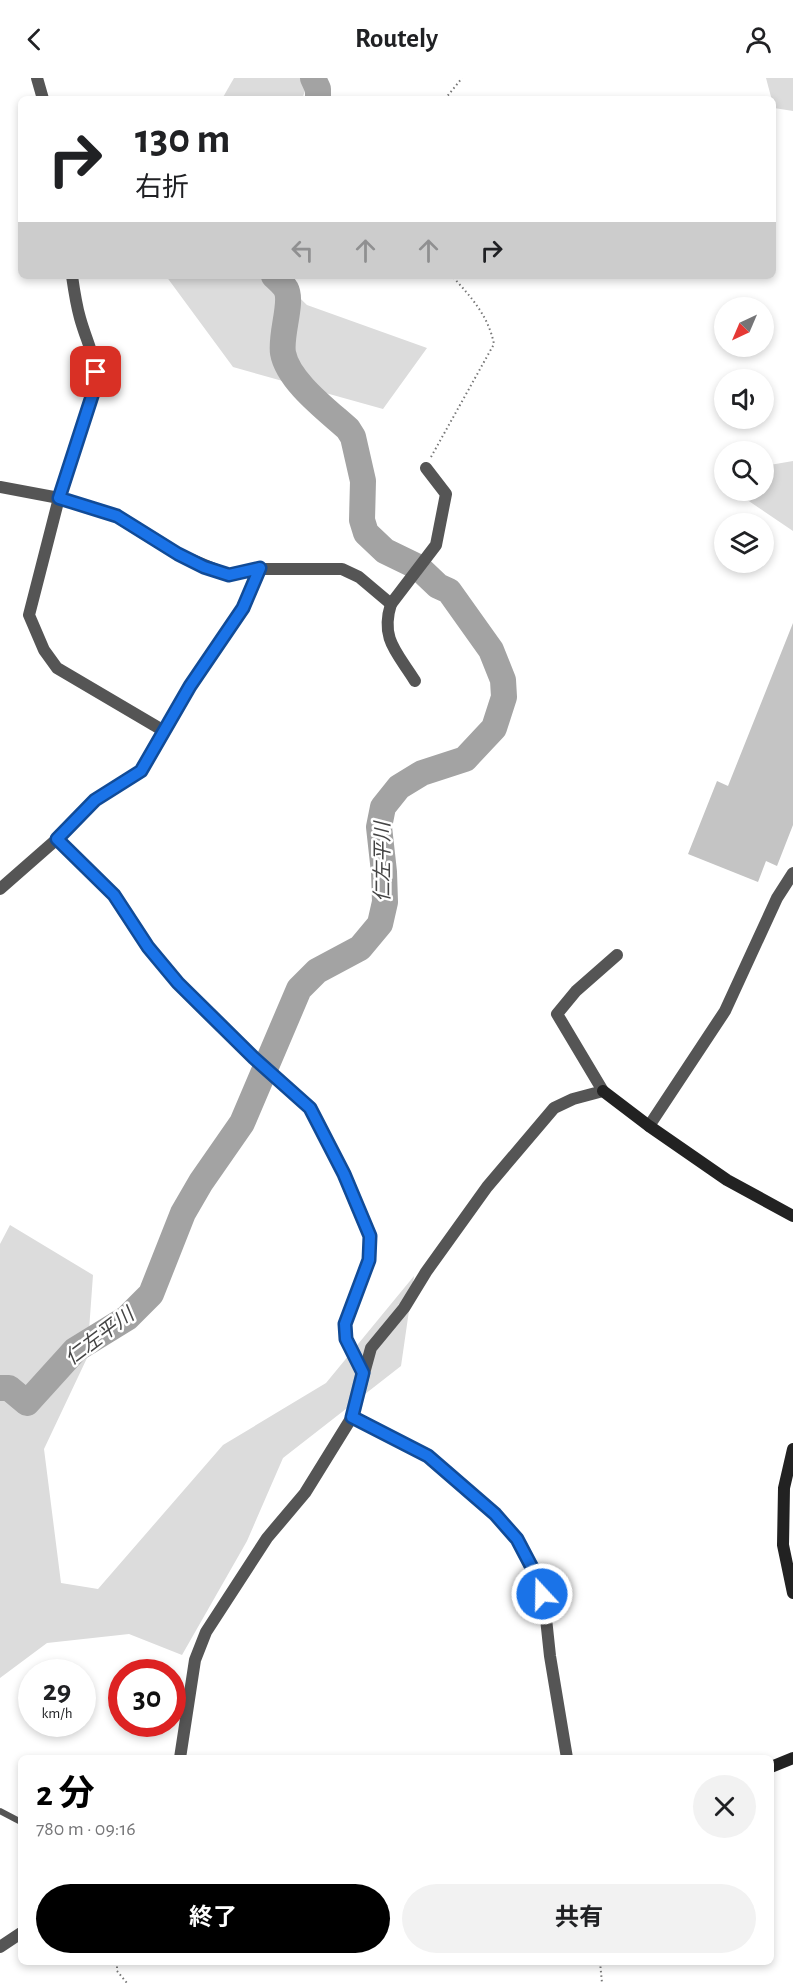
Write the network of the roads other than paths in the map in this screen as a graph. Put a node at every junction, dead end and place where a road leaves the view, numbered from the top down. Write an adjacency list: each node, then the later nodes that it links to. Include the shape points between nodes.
1 (37, 78): 2 (street)
2 (42, 96)
3 (73, 279): 6 (street, via 96,372 94,390)
4 (426, 468): 8 (street, via 446,495 436,544)
5 (0, 487): 6 (street)
6 (59, 498): 7 (street, via 117,516 204,567 229,575); 10 (street, via 29,615 35,632 57,668)
7 (260, 568): 8 (street, via 342,569 359,577); 10 (street, via 243,608)
8 (391, 604): 9 (street, via 387,636)
9 (415, 681)
10 (164, 731): 11 (street, via 141,771 95,800)
11 (57, 839): 13 (street); 18 (street, via 114,895 148,947 178,983 310,1108 370,1236 369,1260 345,1324 346,1339)
12 (793, 873): 16 (street, via 777,898 725,1011)
13 (0, 889)
14 (617, 955): 15 (street, via 576,991 557,1014)
15 (603, 1091): 16 (street); 18 (street, via 554,1108 506,1164 371,1348)
16 (649, 1126): 17 (street, via 727,1180)
17 (793, 1216)
18 (363, 1373): 19 (street)
19 (352, 1417): 22 (street, via 305,1493 267,1538 206,1632 195,1660); 23 (street, via 428,1456 495,1514 517,1539 538,1579 545,1609)
20 (793, 1449): 21 (street, via 784,1488 783,1545)
21 (793, 1593)
22 (180, 1755)
23 (566, 1755)
24 (793, 1758): 25 (street)
25 (774, 1766)
26 (0, 1811): 27 (lane)
27 (18, 1820)
28 (18, 1935): 29 (street)
29 (0, 1947)

